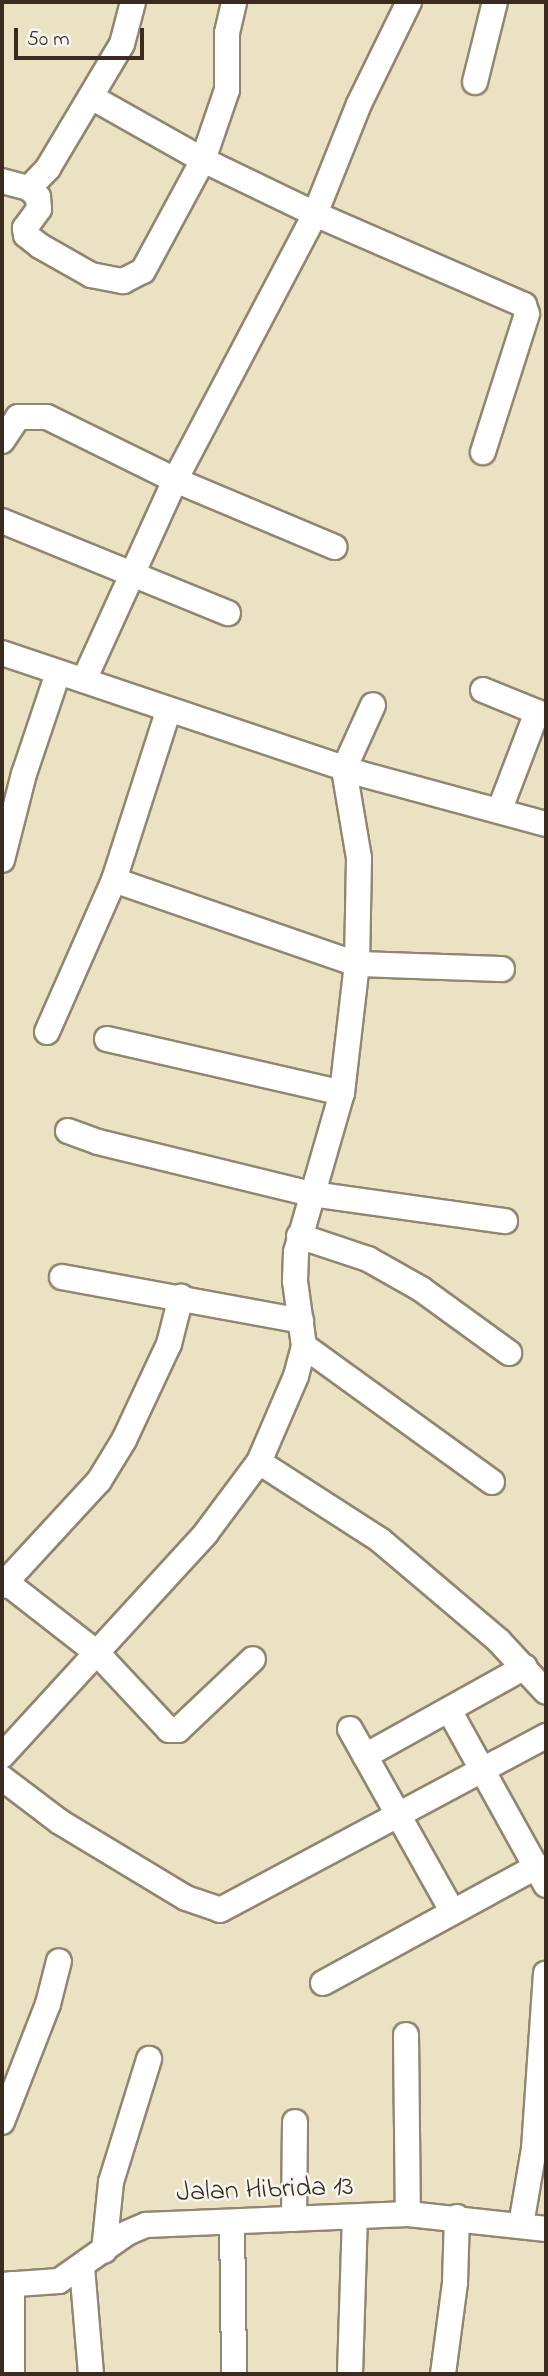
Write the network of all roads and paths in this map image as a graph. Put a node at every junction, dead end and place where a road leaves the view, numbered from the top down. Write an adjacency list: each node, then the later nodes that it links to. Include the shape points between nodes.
1 (133, 2): 6 (street, via 122,44)
2 (234, 2): 7 (street, via 227,33 226,90)
3 (409, 2): 10 (street, via 359,104)
4 (495, 2): 5 (street)
5 (475, 82)
6 (93, 98): 7 (street); 9 (street, via 48,168)
7 (204, 160): 9 (street, via 143,271 123,281 91,275 26,235 25,228 39,209 38,197); 10 (street)
8 (2, 181): 9 (street)
9 (29, 188)
10 (315, 214): 12 (street, via 527,309); 13 (street)
11 (2, 441): 13 (street, via 18,417 47,417)
12 (483, 452)
13 (174, 480): 15 (street); 16 (street)
14 (2, 521): 16 (street)
15 (334, 547)
16 (132, 575): 17 (street); 20 (street)
17 (228, 613)
18 (2, 653): 19 (street)
19 (58, 673): 20 (street); 27 (street, via 24,774)
20 (84, 680): 23 (street)
21 (483, 690): 25 (street, via 537,712)
22 (373, 705): 24 (street)
23 (168, 712): 24 (street); 28 (street)
24 (344, 769): 25 (street); 29 (street, via 359,858)
25 (500, 809): 26 (street)
26 (546, 824)
27 (2, 860)
28 (114, 880): 29 (street); 31 (street)
29 (358, 964): 30 (street); 33 (street)
30 (502, 969)
31 (47, 1032)
32 (107, 1039): 33 (street)
33 (342, 1093): 35 (street)
34 (68, 1131): 35 (street)
35 (312, 1194): 36 (street); 37 (street)
36 (505, 1221)
37 (299, 1236): 40 (street, via 295,1281); 42 (street, via 389,1271)
38 (62, 1277): 39 (street)
39 (181, 1297): 40 (street); 45 (street, via 169,1344 99,1481)
40 (301, 1321): 41 (street)
41 (304, 1346): 43 (street); 44 (street)
42 (509, 1353)
43 (259, 1462): 46 (street, via 206,1533); 48 (street, via 380,1540)
44 (492, 1482)
45 (3, 1583): 46 (street)
46 (97, 1653): 47 (street, via 173,1731); 53 (street)
47 (253, 1659)
48 (525, 1667): 49 (street); 50 (street)
49 (546, 1692)
50 (449, 1710): 54 (street); 55 (street)
51 (350, 1728): 54 (street)
52 (546, 1736): 55 (street)
53 (2, 1756)
54 (365, 1756): 57 (street)
55 (486, 1770): 57 (street); 58 (street)
56 (2, 1778): 57 (street, via 60,1822 213,1909 228,1907)
57 (397, 1816): 59 (street)
58 (542, 1875): 59 (street)
59 (451, 1909): 62 (street)
60 (59, 1961): 65 (street, via 48,2004)
61 (546, 1973): 72 (street, via 534,2149)
62 (323, 1983)
63 (406, 2035): 67 (street)
64 (149, 2059): 74 (street, via 111,2182)
65 (2, 2122)
66 (295, 2122): 70 (street)
67 (408, 2214): 68 (street, Jalan Hibrida 13); 69 (street, Jalan Hibrida 13)
68 (355, 2217): 70 (street, Jalan Hibrida 13); 80 (street)
69 (457, 2217): 72 (street, Jalan Hibrida 13); 81 (street)
70 (294, 2219): 71 (street, Jalan Hibrida 13)
71 (232, 2222): 74 (street, Jalan Hibrida 13, via 146,2225); 79 (street)
72 (521, 2225): 73 (street, Jalan Hibrida 13)
73 (546, 2229)
74 (104, 2251): 75 (street, Jalan Hibrida 13)
75 (82, 2267): 76 (street, Jalan Hibrida 13, via 59,2281); 78 (street)
76 (7, 2285): 77 (street)
77 (12, 2374)
78 (91, 2374)
79 (234, 2374)
80 (350, 2374)
81 (443, 2374)

